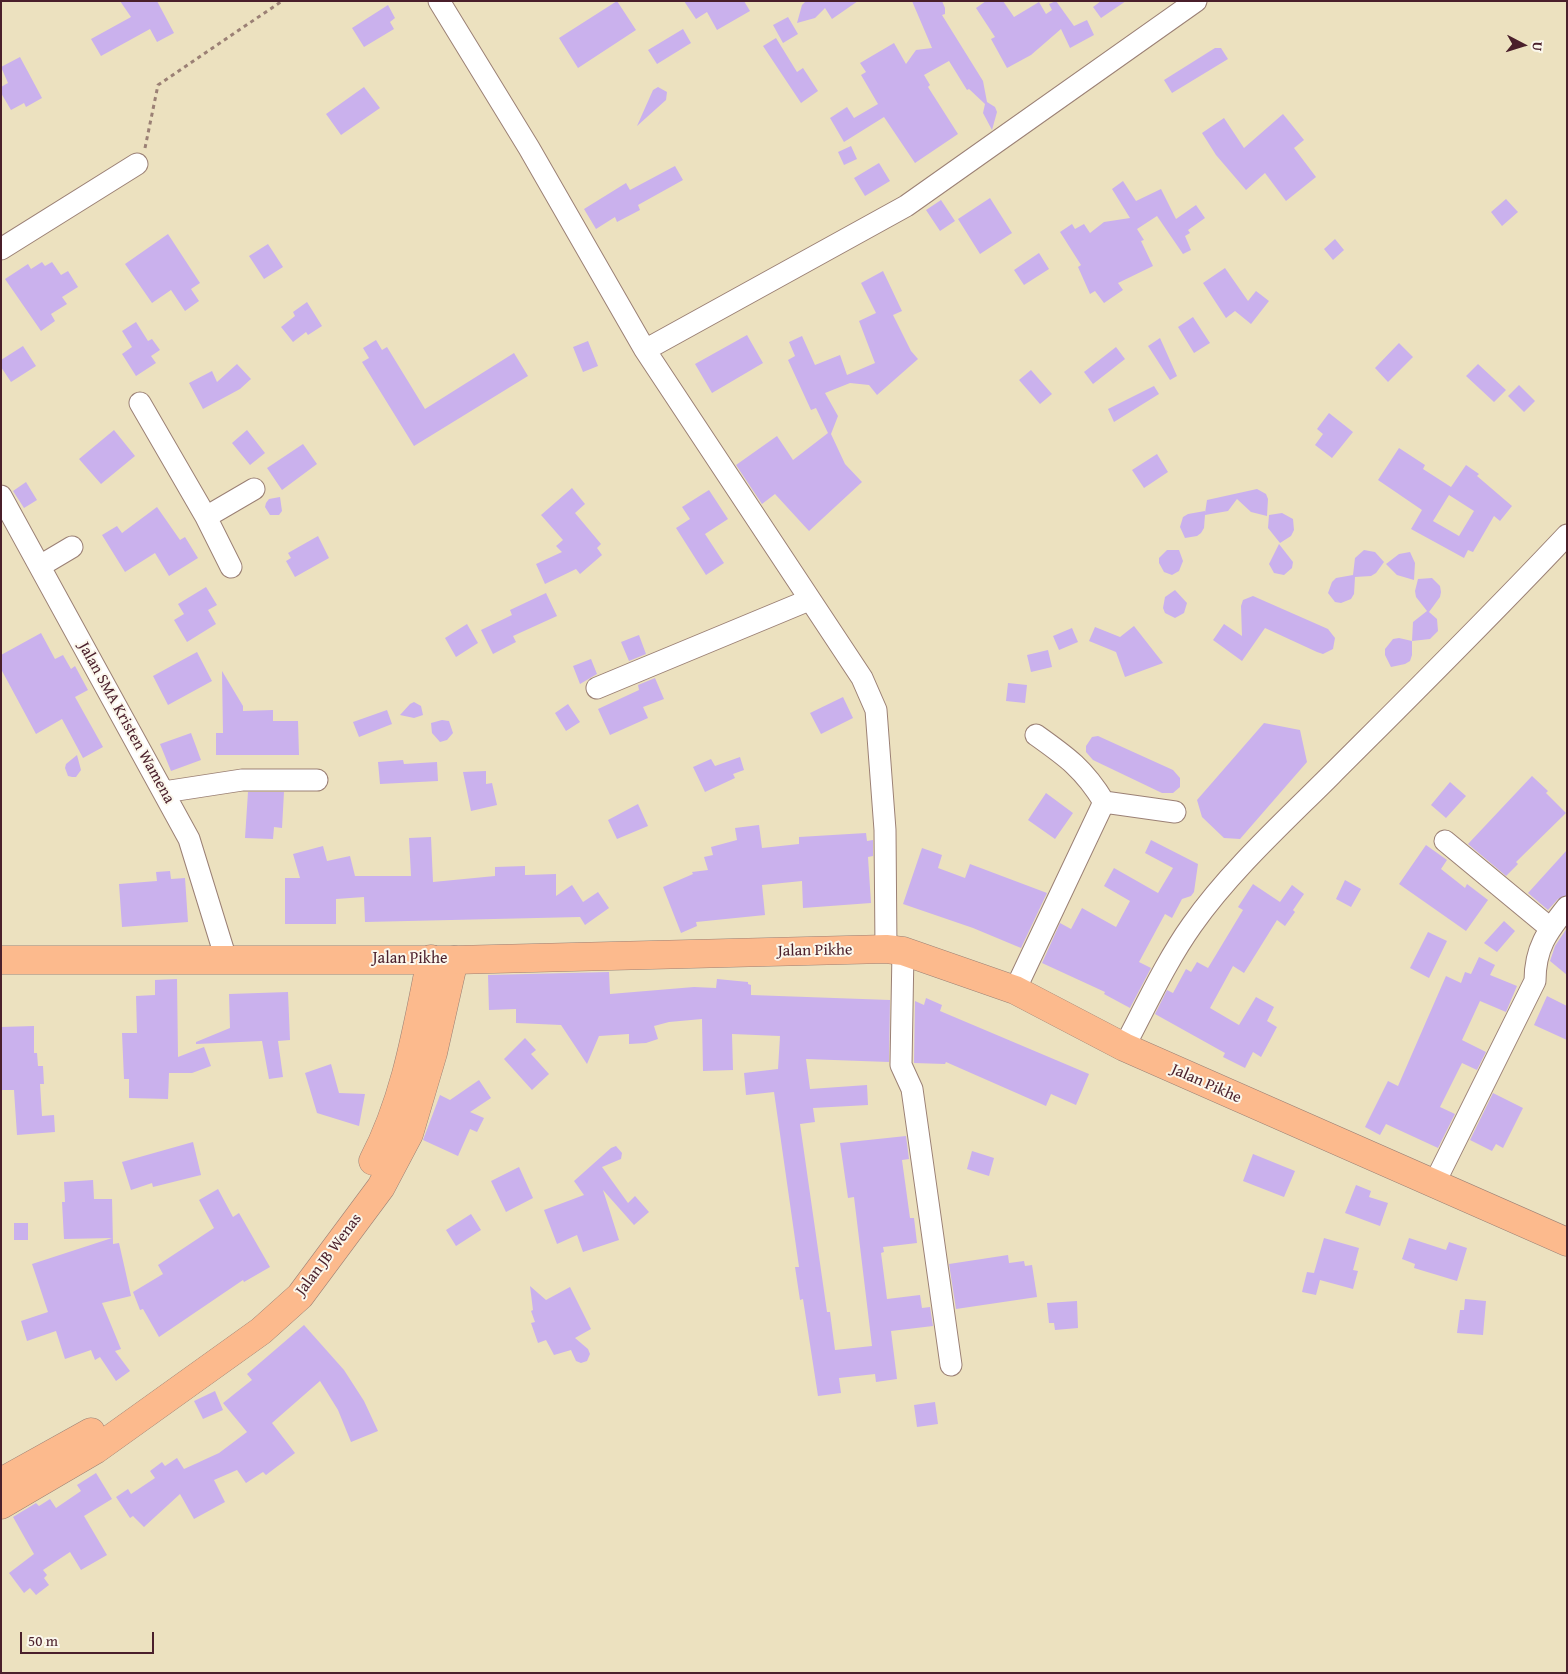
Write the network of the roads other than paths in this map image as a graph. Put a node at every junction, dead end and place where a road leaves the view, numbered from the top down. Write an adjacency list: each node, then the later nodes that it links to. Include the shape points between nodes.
1 (440, 1): 5 (street, via 529,148)
2 (1196, 1): 5 (street, via 906,206)
3 (137, 164): 4 (street)
4 (1, 249)
5 (644, 350): 14 (street)
6 (140, 403): 9 (street)
7 (254, 489): 9 (street)
8 (1, 496): 12 (street, Jalan SMA Kristen Wamena)
9 (206, 517): 13 (street)
10 (1567, 535): 29 (street, via 1277,828 1222,889 1192,924 1172,955)
11 (72, 547): 12 (street)
12 (40, 566): 18 (street, Jalan SMA Kristen Wamena)
13 (231, 567)
14 (809, 600): 15 (street); 24 (street, via 862,678 876,710)
15 (597, 688)
16 (1036, 735): 19 (street, via 1069,758 1089,778)
17 (317, 780): 18 (street, via 242,780)
18 (164, 792): 25 (street, Jalan SMA Kristen Wamena, via 190,839)
19 (1104, 802): 20 (street); 28 (street)
20 (1175, 812)
21 (1445, 841): 23 (street)
22 (1567, 907): 23 (street)
23 (1550, 928): 30 (street, via 1535,961 1535,981)
24 (894, 950): 26 (main road, Jalan Pikhe); 28 (main road, Jalan Pikhe); 32 (street, via 901,1066 912,1089)
25 (226, 959): 26 (main road, Jalan Pikhe); 27 (main road, Jalan Pikhe)
26 (442, 959): 33 (main road, Jalan JB Wenas, via 389,1129 363,1180 284,1286)
27 (1, 960)
28 (1015, 990): 29 (main road, Jalan Pikhe)
29 (1124, 1047): 30 (main road, Jalan Pikhe)
30 (1434, 1184): 31 (main road, Jalan Pikhe)
31 (1567, 1242)
32 (951, 1366)
33 (90, 1443): 34 (main road, Jalan JB Wenas, via 43,1457); 35 (main road, Jalan JB Wenas)
34 (1, 1482)
35 (1, 1505)

